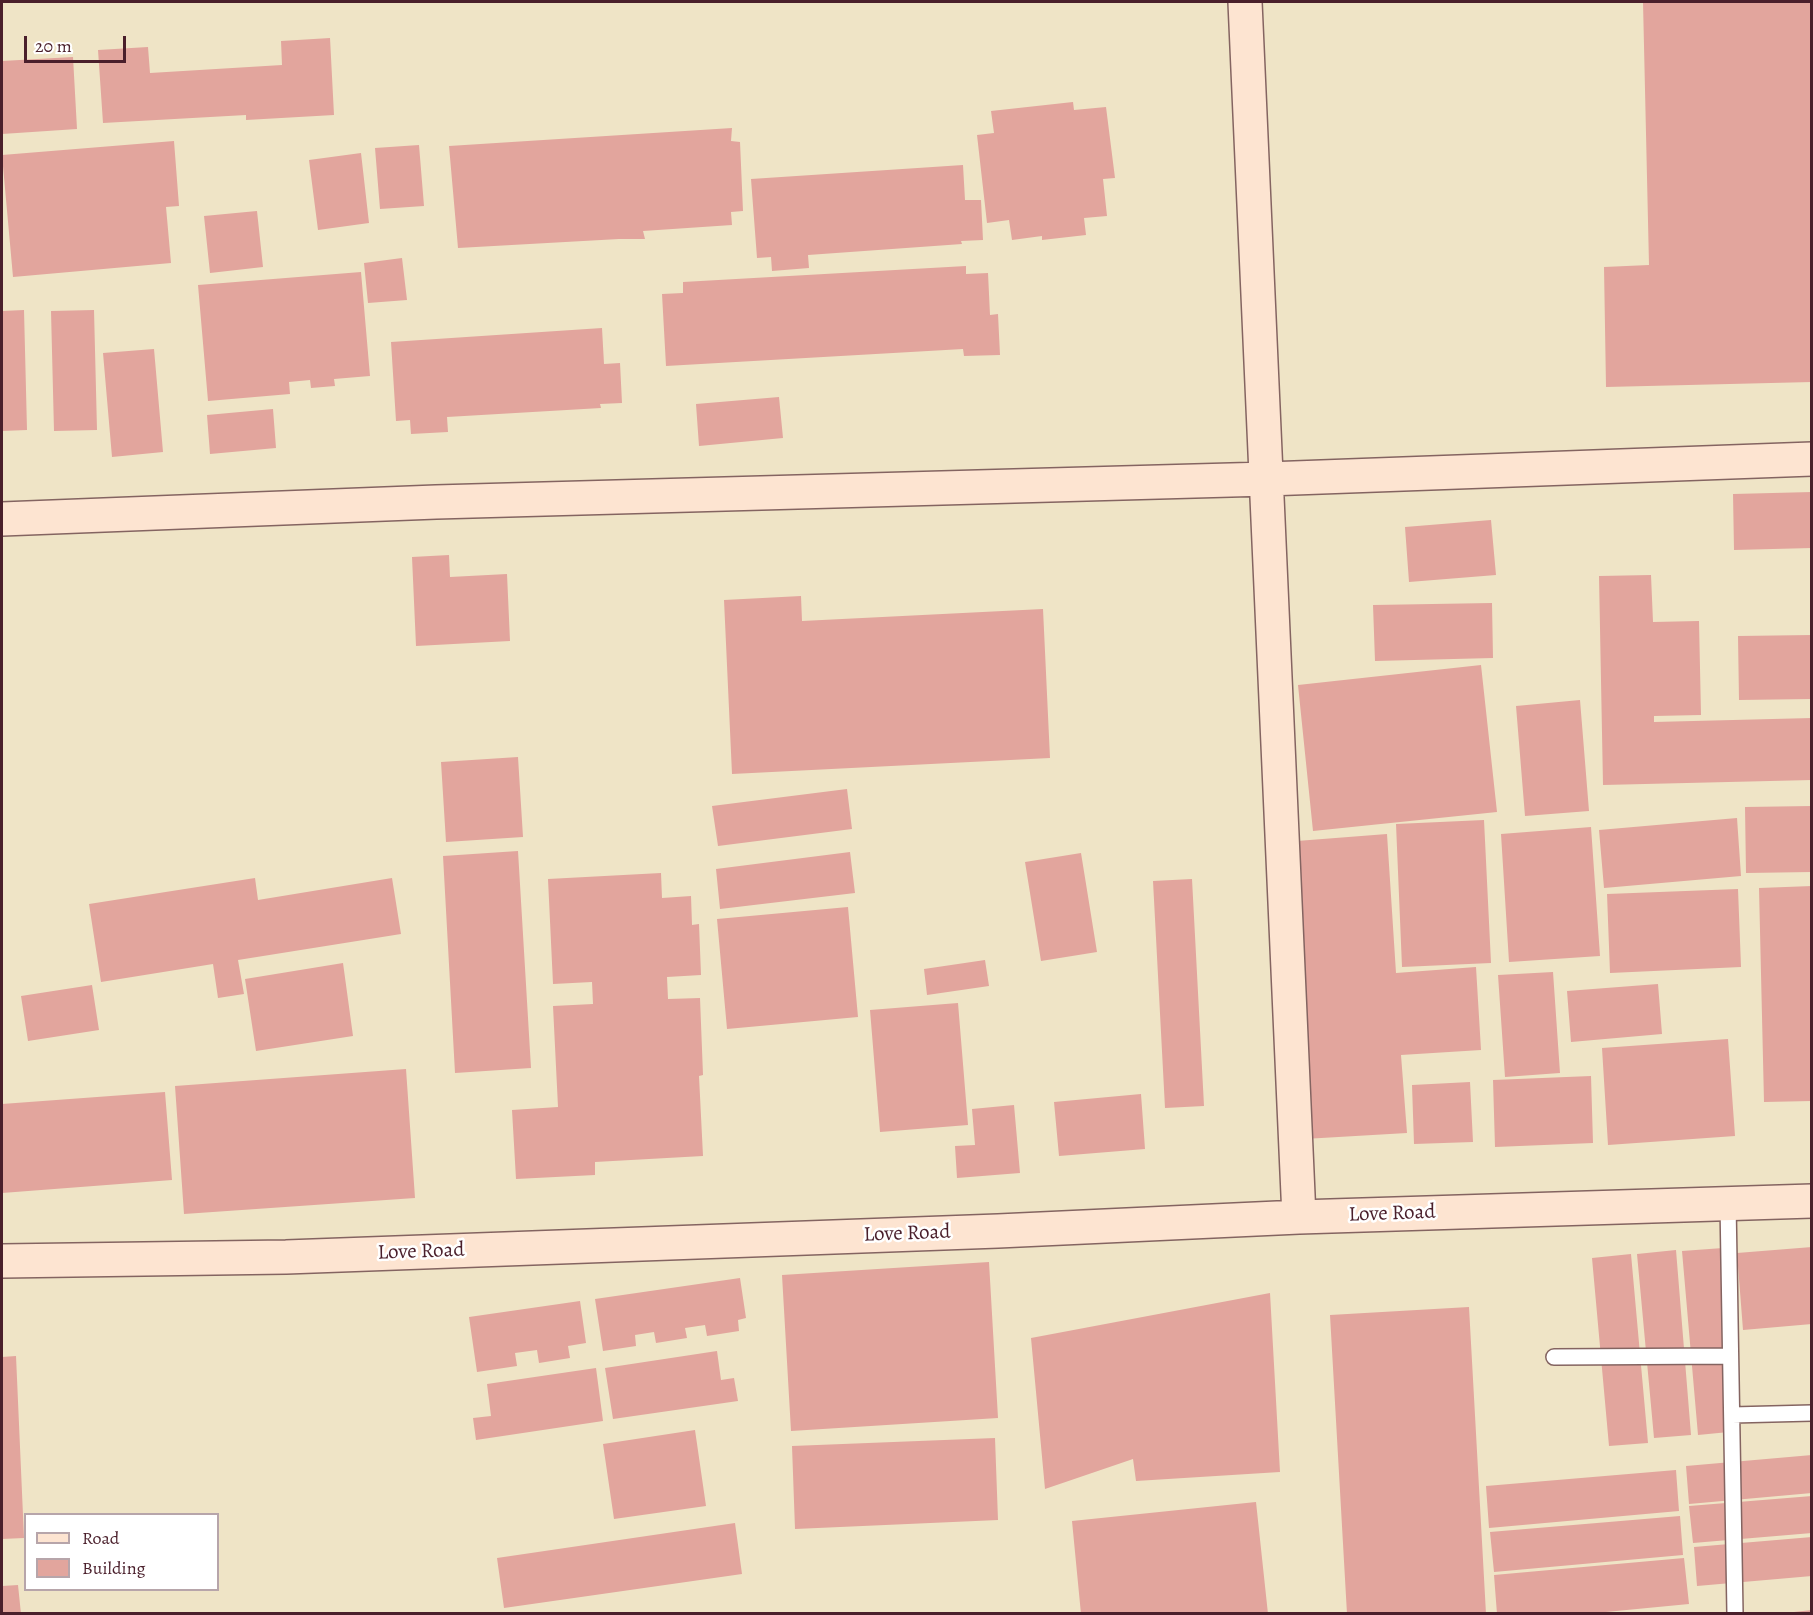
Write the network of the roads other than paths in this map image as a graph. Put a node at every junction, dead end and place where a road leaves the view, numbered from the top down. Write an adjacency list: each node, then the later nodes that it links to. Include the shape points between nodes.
1 (1245, 2): 3 (street)
2 (1812, 459): 3 (street)
3 (1267, 479): 4 (street, via 436,502); 7 (street)
4 (2, 519)
5 (1812, 1201): 6 (street, Love Road)
6 (1728, 1203): 7 (street, Love Road); 9 (lane)
7 (1299, 1217): 8 (street, Love Road, via 322,1255)
8 (2, 1261)
9 (1730, 1356): 10 (lane); 12 (lane)
10 (1554, 1357)
11 (1812, 1413): 12 (lane)
12 (1732, 1415): 13 (lane)
13 (1735, 1614)

